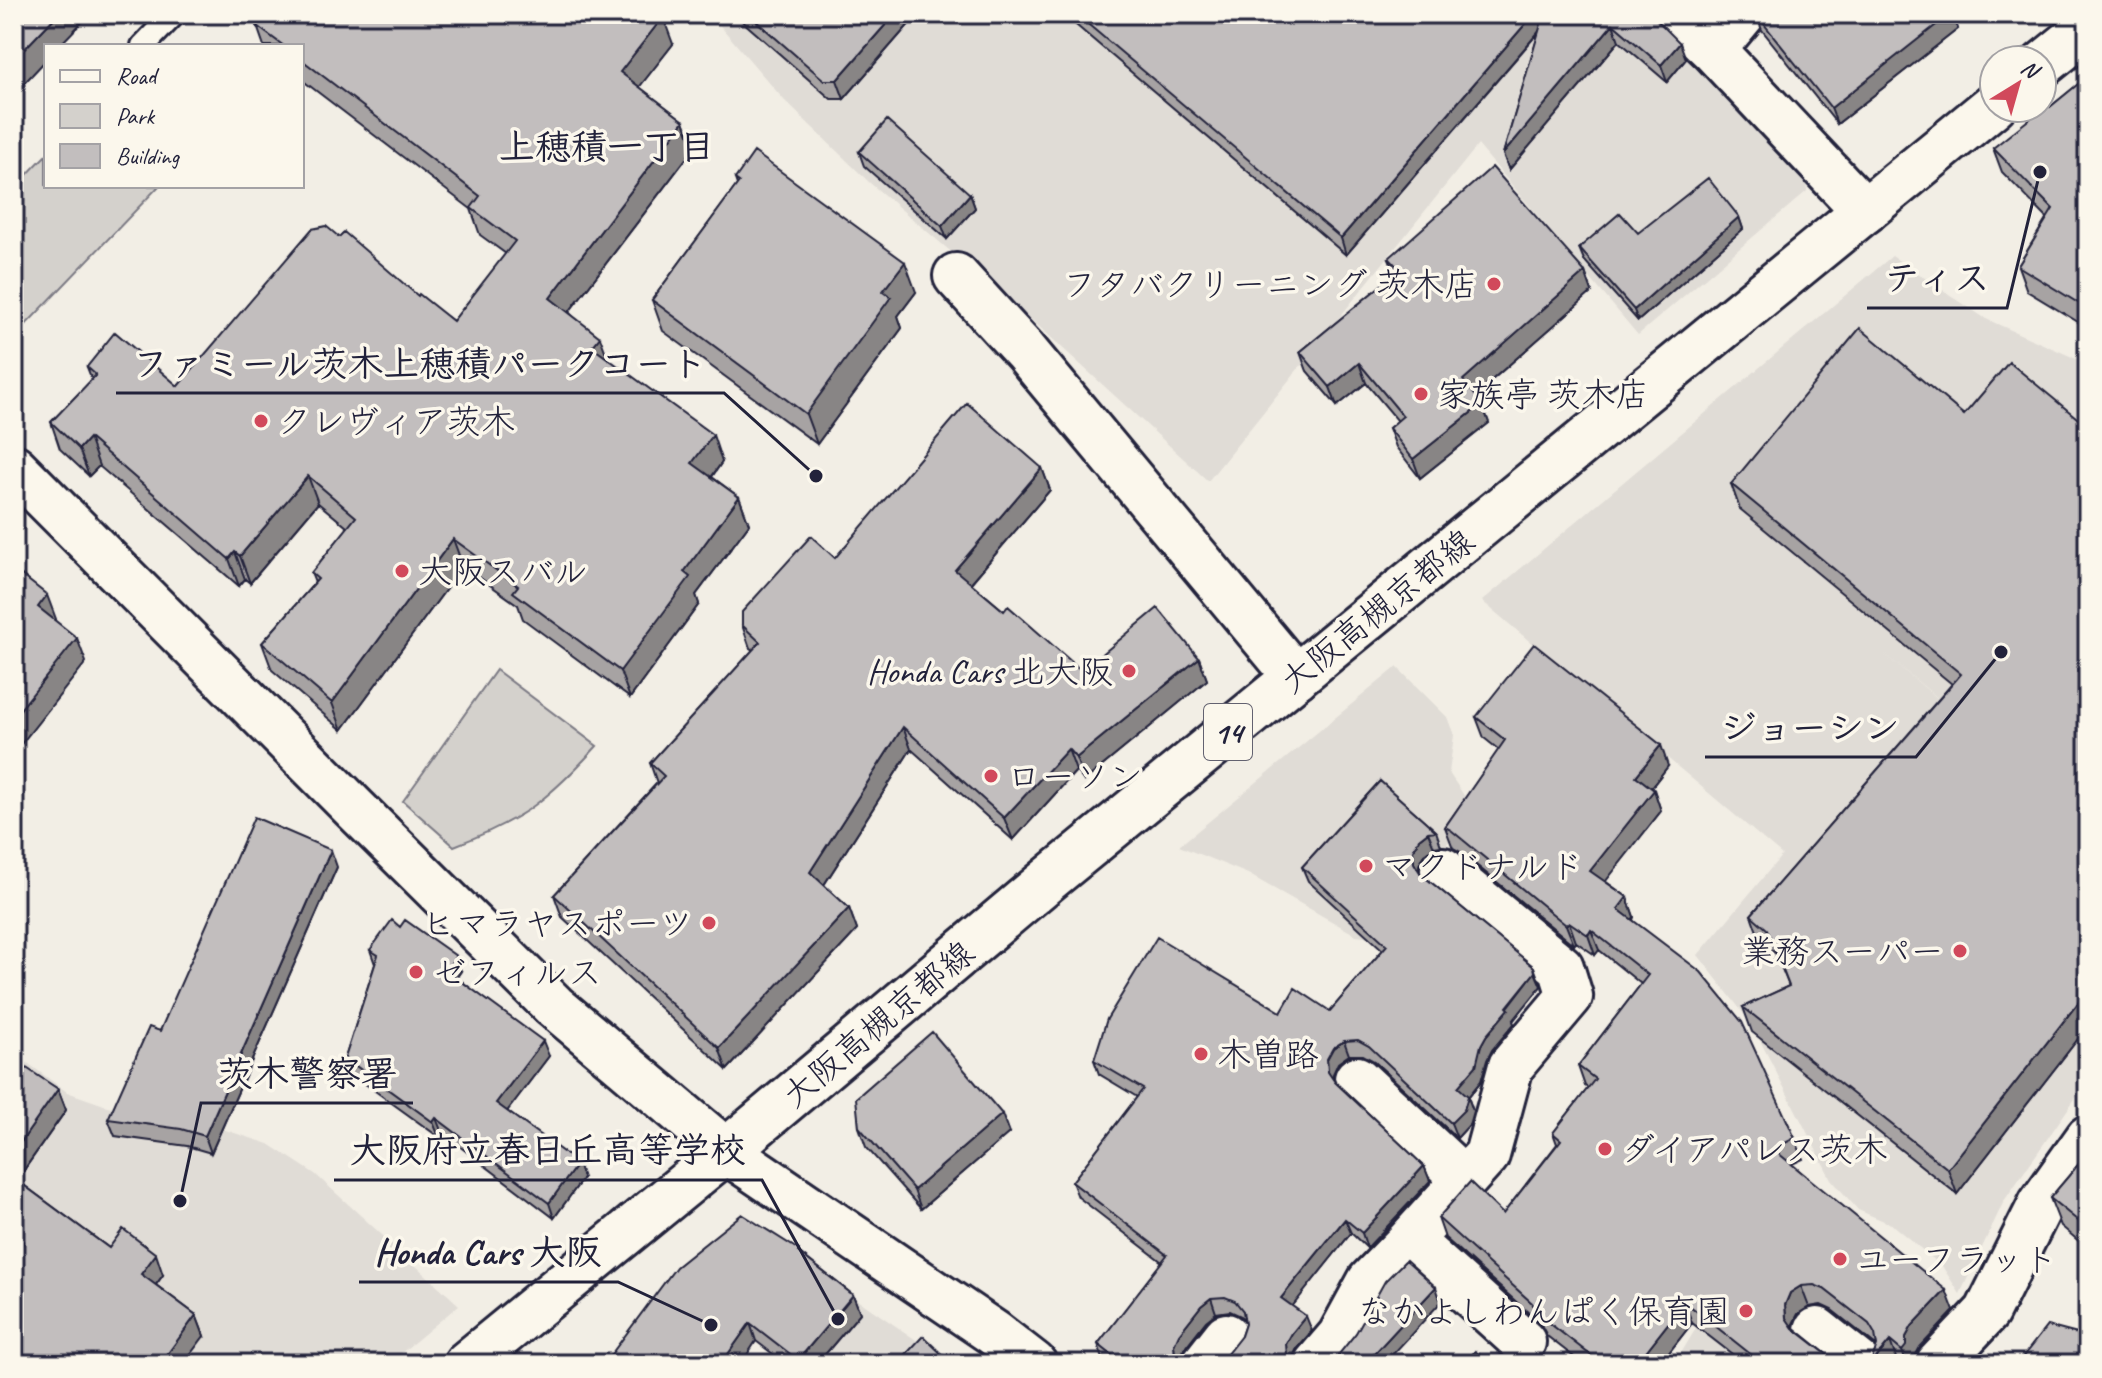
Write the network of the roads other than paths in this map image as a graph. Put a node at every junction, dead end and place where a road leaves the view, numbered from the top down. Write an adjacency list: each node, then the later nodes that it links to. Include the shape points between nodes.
1 (174, 14): 5 (lane)
2 (1675, 14): 6 (street)
3 (1743, 14): 6 (street)
4 (2088, 28): 7 (street)
5 (145, 44)
6 (1713, 50): 9 (street)
7 (2058, 52)
8 (1978, 118): 9 (street, 大阪高槻京都線 / 14)
9 (1865, 211): 12 (street, 大阪高槻京都線 / 14)
10 (956, 276): 12 (street)
11 (14, 467): 16 (street, via 554,1006)
12 (1296, 677): 16 (street, 大阪高槻京都線 / 14)
13 (1443, 870): 17 (street, via 1561,967 1570,996 1511,1066 1487,1155)
14 (1357, 1079): 17 (street)
15 (2088, 1138): 25 (street, via 2041,1204 1987,1312)
16 (726, 1151): 21 (street, 大阪高槻京都線 / 14); 22 (street)
17 (1464, 1179): 18 (street)
18 (1410, 1240): 20 (street); 23 (street, via 1370,1281 1340,1336)
19 (1817, 1330): 24 (street)
20 (1523, 1342)
21 (466, 1364)
22 (1034, 1364)
23 (1316, 1364)
24 (1860, 1364)
25 (1938, 1364)

